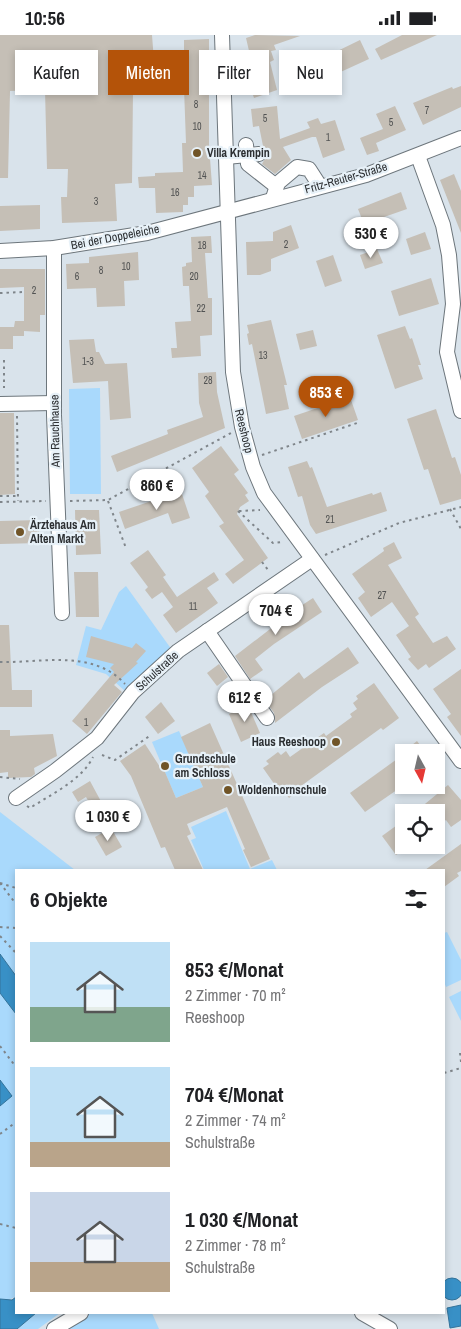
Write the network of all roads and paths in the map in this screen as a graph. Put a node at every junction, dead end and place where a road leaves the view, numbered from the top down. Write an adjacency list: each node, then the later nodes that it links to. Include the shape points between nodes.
1 (222, 35): 4 (street, Reeshoop)
2 (461, 138): 3 (street, Fritz-Reuter-Straße)
3 (418, 156): 5 (street, Fritz-Reuter-Straße); 12 (street, via 443,225 449,255)
4 (226, 157): 6 (street, via 252,151 248,164); 7 (street, Reeshoop)
5 (320, 187): 6 (street, Fritz-Reuter-Straße); 6 (street, via 309,169 290,166)
6 (277, 188): 7 (street, Fritz-Reuter-Straße)
7 (229, 212): 8 (street, Bei der Doppeleiche, via 139,235); 20 (street, Reeshoop, via 233,372)
8 (54, 248): 9 (street, Bei der Doppeleiche); 16 (street, Am Rauchhause)
9 (0, 251)
10 (0, 293): 11 (path)
11 (24, 293)
12 (454, 338): 18 (street, via 448,363)
13 (4, 359): 14 (path)
14 (4, 388)
15 (16, 403): 16 (street); 17 (street); 23 (path)
16 (54, 403): 26 (street, Am Rauchhause)
17 (0, 404)
18 (461, 411)
19 (357, 423): 21 (path)
20 (242, 427): 21 (street, Reeshoop); 24 (path)
21 (250, 459): 36 (street, Reeshoop, via 264,493)
22 (0, 496): 23 (path)
23 (18, 496): 28 (path)
24 (108, 500): 26 (path); 35 (path)
25 (22, 501): 26 (path); 28 (path); 29 (path)
26 (57, 501): 40 (street, Am Rauchhause)
27 (0, 502): 28 (path)
28 (18, 502)
29 (22, 506)
30 (461, 507): 31 (path)
31 (450, 509): 33 (path); 39 (path, via 399,523 323,556 332,568)
32 (260, 510): 34 (path, via 238,511 273,543)
33 (461, 529)
34 (282, 542)
35 (126, 548)
36 (312, 559): 39 (street, Reeshoop); 41 (street, Schulstraße)
37 (262, 562): 38 (path)
38 (268, 570)
39 (324, 576): 48 (street, Reeshoop)
40 (62, 613)
41 (207, 631): 44 (street); 49 (street, Schulstraße, via 144,681 89,745)
42 (0, 662): 43 (path, via 77,660 108,669)
43 (121, 681)
44 (267, 718)
45 (151, 735): 47 (path, via 115,760)
46 (94, 755): 49 (path, via 87,768 30,808)
47 (102, 755)
48 (461, 761)
49 (16, 798)
50 (0, 883): 51 (path); 52 (path)
51 (15, 888)
52 (15, 903)
53 (0, 927): 54 (path)
54 (15, 928)
55 (0, 936): 56 (path)
56 (15, 952)
57 (0, 1046): 60 (path)
58 (460, 1053): 59 (path)
59 (461, 1062)
60 (15, 1066)
61 (461, 1068): 62 (path)
62 (445, 1073)
63 (15, 1123): 64 (path)
64 (0, 1134)
65 (0, 1224): 66 (path)
66 (15, 1228)
67 (79, 1314): 70 (street)
68 (364, 1314): 69 (street)
69 (384, 1327)
70 (54, 1329)

